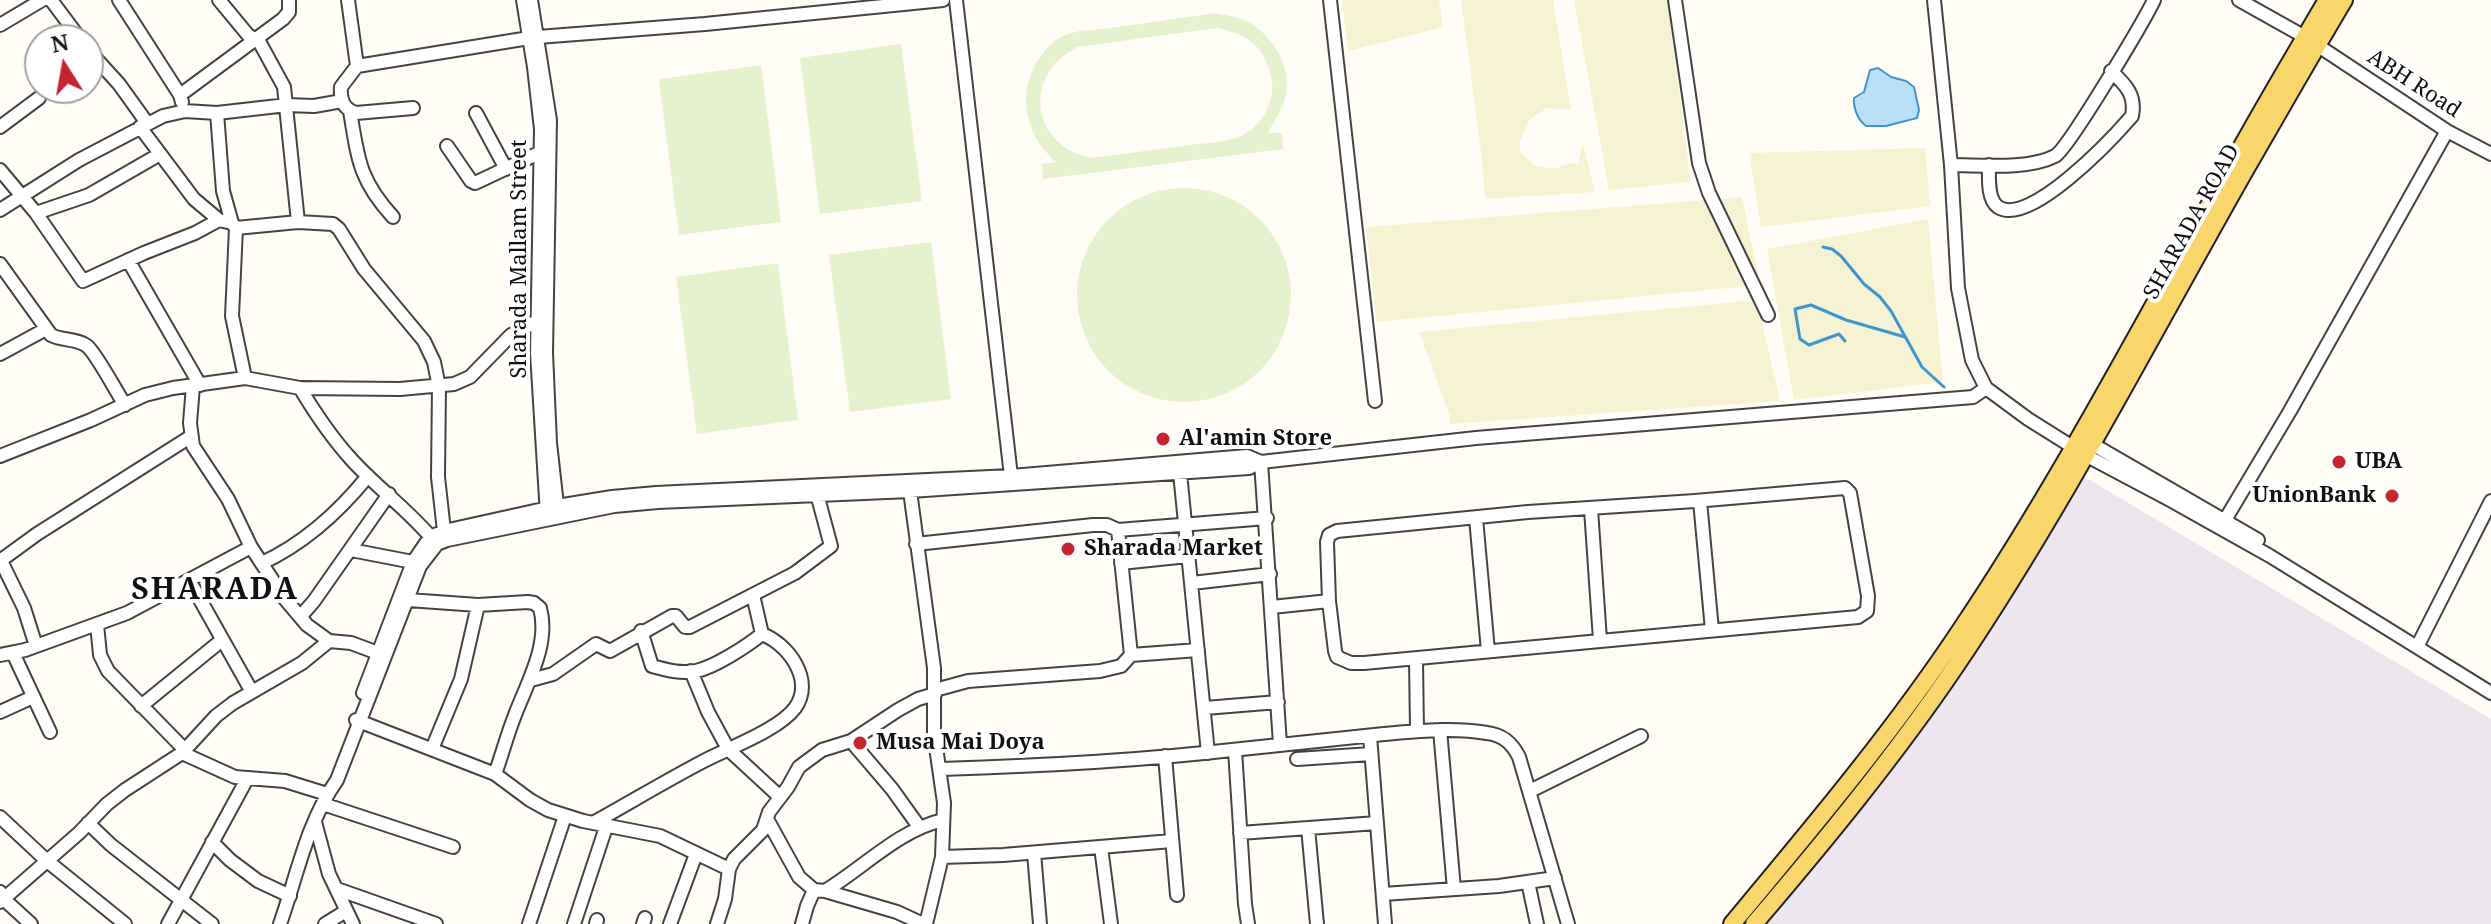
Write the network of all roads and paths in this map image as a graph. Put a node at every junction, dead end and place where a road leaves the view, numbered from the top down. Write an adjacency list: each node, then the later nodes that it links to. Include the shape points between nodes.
1 (42, 0): 20 (street)
2 (51, 0): 18 (street)
3 (219, 0): 22 (street)
4 (289, 0): 22 (street, via 286,16)
5 (348, 0): 24 (street)
6 (523, 0): 21 (street, Sharada Mallam Street)
7 (531, 0): 21 (street, Sharada Mallam Street)
8 (943, 0): 21 (street)
9 (956, 0): 71 (street)
10 (1330, 0): 63 (street)
11 (1675, 0): 54 (street, via 1699,163)
12 (1934, 0): 42 (street)
13 (2154, 0): 26 (street)
14 (2239, 0): 23 (street, ABH Road)
15 (2327, 0): 19 (main road)
16 (2344, 0): 19 (main road)
17 (120, 1): 27 (street)
18 (69, 24)
19 (2321, 24): 23 (main road)
20 (0, 25)
21 (534, 37): 24 (street); 39 (street, Sharada Mallam Street); 78 (street, Sharada Mallam Street, via 550,120 546,353)
22 (256, 40): 27 (street); 29 (street, via 282,82)
23 (2311, 41): 37 (street, ABH Road); 67 (main road, via 2230,166 2159,312)
24 (357, 66): 30 (street, via 341,87)
25 (104, 68): 35 (street)
26 (2111, 71): 43 (street, via 2058,155); 43 (street, via 2132,95 2132,116 2086,164 2028,206 2008,209 1998,207 1990,194)
27 (180, 95): 32 (street)
28 (31, 104): 36 (street)
29 (287, 105): 30 (street); 33 (street); 50 (street)
30 (346, 106): 31 (street, via 356,113); 49 (street, via 364,178)
31 (413, 108)
32 (185, 111): 33 (street); 35 (street)
33 (217, 113): 51 (street)
34 (476, 113): 44 (street)
35 (144, 125): 40 (street); 46 (street)
36 (0, 127)
37 (2447, 131): 41 (street, ABH Road); 81 (street)
38 (447, 146): 44 (street, via 475,183)
39 (541, 152): 44 (street); 55 (street, Sharada Mallam Street)
40 (160, 154): 48 (street, via 89,195); 51 (street, via 194,199)
41 (2491, 154)
42 (1951, 165): 43 (street); 62 (street, via 1958,288)
43 (1989, 165)
44 (506, 169)
45 (0, 170): 46 (street)
46 (22, 196): 47 (street); 48 (street)
47 (0, 210)
48 (36, 213): 52 (street, via 83,281)
49 (393, 217)
50 (298, 222): 51 (street); 60 (street, via 339,229 426,345)
51 (229, 224): 52 (street); 58 (street, via 232,316)
52 (128, 260): 59 (street)
53 (0, 264): 56 (street)
54 (1768, 315)
55 (537, 321): 60 (street, via 511,335 470,377); 78 (street, Sharada Mallam Street)
56 (46, 329): 57 (street); 64 (street, via 58,339 88,347)
57 (0, 354)
58 (245, 378): 59 (street); 61 (street)
59 (196, 385): 64 (street, via 160,390); 65 (street)
60 (439, 387): 61 (street); 84 (street, via 438,477)
61 (300, 388): 70 (street, via 331,436)
62 (1979, 393): 67 (street, via 2028,419); 68 (street)
63 (1375, 401)
64 (125, 405): 66 (street)
65 (190, 437): 87 (street); 90 (street)
66 (0, 456)
67 (2078, 457): 81 (street); 110 (street, via 2161,495); 204 (main road, via 1877,746); 205 (main road, via 2008,586 1954,668 1885,763)
68 (1261, 462): 69 (street, via 1249,468); 71 (street, via 1247,456); 79 (street)
69 (1180, 473): 72 (street); 82 (street)
70 (368, 476): 73 (street); 92 (street, via 322,526)
71 (1011, 476): 78 (street, via 656,493 612,497)
72 (910, 491): 74 (street); 86 (street)
73 (389, 494): 85 (street); 88 (street)
74 (817, 494): 78 (street); 97 (street, via 830,548)
75 (1700, 501): 77 (street); 104 (street); 104 (street, via 1847,488 1868,596 1867,611 1858,617)
76 (2491, 501): 110 (street)
77 (1591, 509): 80 (street); 108 (street)
78 (552, 513): 84 (street); 85 (street)
79 (1267, 518): 82 (street); 94 (street)
80 (1476, 518): 99 (street, via 1332,533 1327,542); 113 (street)
81 (2225, 520): 110 (street)
82 (1184, 525): 83 (street); 89 (street)
83 (1118, 530): 86 (street, via 1093,525); 93 (street)
84 (444, 531): 85 (street)
85 (434, 540): 91 (street); 98 (street)
86 (916, 544): 122 (street)
87 (251, 547): 92 (street); 95 (street)
88 (351, 550): 91 (street); 102 (street)
89 (1188, 556): 93 (street); 96 (street)
90 (0, 561): 111 (street)
91 (413, 562): 114 (street)
92 (262, 563): 102 (street)
93 (1121, 563): 116 (street)
94 (1270, 574): 96 (street); 101 (street)
95 (189, 580): 103 (street); 107 (street)
96 (1192, 583): 112 (street)
97 (753, 595): 105 (street, via 690,627 672,616); 106 (street)
98 (408, 600): 100 (street); 129 (street)
99 (1329, 601): 101 (street); 117 (street, via 1340,659)
100 (478, 605): 119 (street, via 528,602 540,608); 137 (street, via 461,679)
101 (1272, 607): 125 (street)
102 (301, 616): 109 (street)
103 (97, 624): 111 (street); 126 (street, via 104,664)
104 (1712, 630): 108 (street)
105 (641, 631): 118 (street, via 652,666); 119 (street, via 610,651 596,644 553,674)
106 (762, 634): 118 (street); 138 (street, via 794,661 802,682 800,699 779,721)
107 (222, 640): 121 (street); 126 (street)
108 (1600, 640): 113 (street)
109 (329, 641): 114 (street); 121 (street)
110 (2419, 643): 120 (street); 123 (street)
111 (36, 646): 115 (street)
112 (1198, 650): 116 (street); 127 (street)
113 (1488, 651): 117 (street)
114 (378, 653): 129 (street)
115 (7, 654): 124 (street)
116 (1131, 655): 122 (street, via 1121,666 1100,671 968,681)
117 (1416, 659): 131 (street)
118 (691, 671): 138 (street)
119 (531, 680): 146 (street)
120 (2491, 684)
121 (252, 692): 140 (street, via 216,716)
122 (935, 692): 135 (street); 145 (street, via 934,733)
123 (2491, 693)
124 (33, 697): 128 (street); 132 (street)
125 (1278, 702): 127 (street); 136 (street)
126 (141, 706): 140 (street)
127 (1205, 708): 141 (street)
128 (0, 712)
129 (357, 720): 137 (street); 149 (street, via 337,780)
130 (1440, 730): 131 (street); 148 (street, via 1503,737 1515,749); 175 (street)
131 (1417, 731): 133 (street)
132 (50, 732)
133 (1370, 736): 136 (street); 142 (street)
134 (1641, 736): 148 (street)
135 (851, 741): 150 (street, via 805,762); 160 (street)
136 (1280, 744): 139 (street)
137 (432, 749): 146 (street)
138 (728, 749): 150 (street); 157 (street)
139 (1235, 750): 141 (street); 162 (street)
140 (184, 752): 147 (street); 156 (street, via 125,790)
141 (1208, 753): 143 (street)
142 (1371, 754): 144 (street); 158 (street)
143 (1165, 756): 145 (street); 163 (street)
144 (1297, 759)
145 (941, 769): 154 (street)
146 (495, 774): 151 (street, via 530,800)
147 (247, 779): 149 (street, via 285,781); 164 (street)
148 (1530, 791): 172 (street)
149 (326, 796): 155 (street); 165 (street)
150 (780, 797): 153 (street)
151 (565, 816): 157 (street); 191 (street)
152 (0, 817): 170 (street)
153 (767, 819): 171 (street); 176 (street, via 799,877)
154 (943, 820): 160 (street); 169 (street)
155 (315, 822): 174 (street); 179 (street)
156 (88, 823): 170 (street); 181 (street)
157 (593, 823): 159 (street)
158 (1377, 823): 161 (street); 177 (street)
159 (607, 824): 168 (street, via 660,836); 192 (street)
160 (920, 828): 176 (street)
161 (1308, 828): 162 (street); 200 (street)
162 (1240, 833): 199 (street)
163 (1172, 841): 166 (street); 178 (street)
164 (212, 842): 179 (street, via 258,881); 181 (street)
165 (453, 847)
166 (1101, 847): 167 (street); 198 (street)
167 (1034, 853): 169 (street); 197 (street)
168 (696, 854): 171 (street); 193 (street)
169 (942, 857): 196 (street)
170 (46, 860): 180 (street); 184 (street)
171 (729, 869): 194 (street)
172 (1555, 878): 173 (street); 203 (street)
173 (1528, 882): 175 (street); 202 (street)
174 (337, 889): 182 (street); 190 (street)
175 (1454, 889): 177 (street)
176 (820, 890): 195 (street, via 807,906); 196 (street)
177 (1383, 894): 201 (street)
178 (1177, 895)
179 (290, 896): 187 (street)
180 (2, 897): 183 (street)
181 (183, 900): 185 (street); 186 (street)
182 (346, 911): 188 (street); 189 (street)
183 (31, 924)
184 (125, 924)
185 (168, 924)
186 (212, 924)
187 (280, 924)
188 (325, 924)
189 (353, 924)
190 (436, 924)
191 (529, 924)
192 (574, 924)
193 (670, 924)
194 (717, 924)
195 (802, 924)
196 (924, 924)
197 (1040, 924)
198 (1111, 924)
199 (1248, 924)
200 (1317, 924)
201 (1385, 924)
202 (1537, 924)
203 (1568, 924)
204 (1732, 924)
205 (1754, 924)

